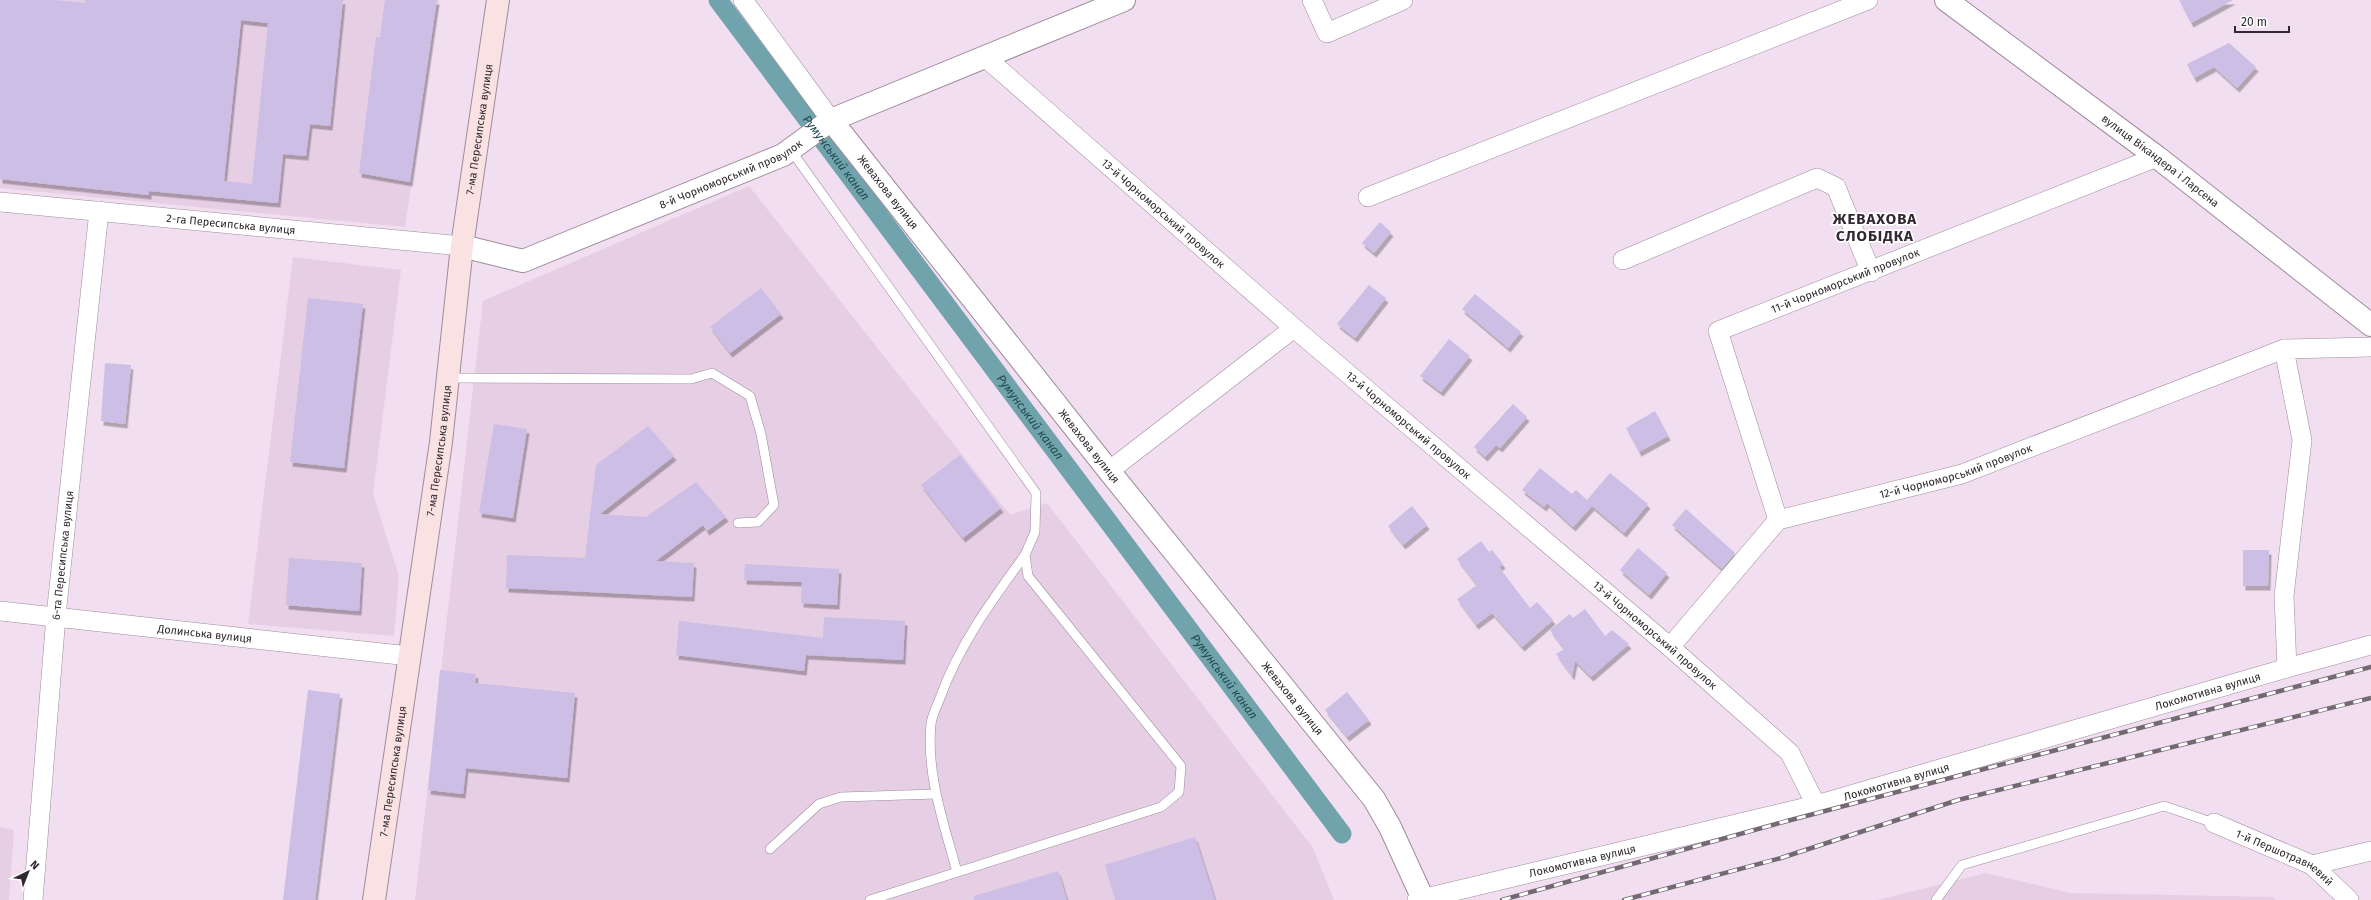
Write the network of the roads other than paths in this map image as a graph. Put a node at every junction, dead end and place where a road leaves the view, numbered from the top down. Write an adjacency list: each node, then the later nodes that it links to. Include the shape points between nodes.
1 (498, 0): 15 (main road, 7-ма Пересипська вулиця)
2 (743, 0): 9 (street, Жевахова вулиця)
3 (1124, 0): 8 (street, 8-й Чорноморський провулок)
4 (1312, 0): 5 (street, via 1327,33)
5 (1403, 0)
6 (1868, 0): 12 (street)
7 (1946, 0): 11 (street, вулиця Вікандера і Ларсена)
8 (985, 57): 9 (street, 8-й Чорноморський провулок); 19 (street, 13-й Чорноморський провулок)
9 (831, 120): 10 (street, 8-й Чорноморський провулок); 23 (street, Жевахова вулиця)
10 (790, 150): 15 (street, 8-й Чорноморський провулок, via 523,261); 26 (lane, via 1036,492 1035,532)
11 (2157, 157): 17 (street, 11-й Чорноморський провулок); 18 (street, вулиця Вікандера і Ларсена)
12 (1368, 197)
13 (0, 202): 14 (street, 2-га Пересипська вулиця)
14 (99, 211): 15 (street, 2-га Пересипська вулиця); 28 (street, 6-та Пересипська вулиця)
15 (462, 246): 22 (main road, 7-ма Пересипська вулиця)
16 (1623, 260): 17 (street, via 1817,178 1836,187)
17 (1871, 272): 24 (street, 11-й Чорноморський провулок, via 1718,331)
18 (2371, 325)
19 (1294, 328): 23 (street); 30 (street, 13-й Чорноморський провулок)
20 (2371, 347): 21 (street, 12-й Чорноморський провулок)
21 (2284, 349): 24 (street, 12-й Чорноморський провулок, via 1962,474); 32 (street, via 2302,440 2284,596)
22 (448, 378): 25 (lane, via 691,379 712,373 750,396 774,505 758,522); 31 (main road, 7-ма Пересипська вулиця)
23 (1109, 472): 40 (street, Жевахова вулиця, via 1374,799 1390,827)
24 (1778, 520): 30 (street)
25 (738, 523)
26 (1025, 555): 33 (lane, via 986,609 947,678 931,722 931,754); 39 (lane, via 1028,576 1181,766 1179,792 1161,807)
27 (0, 611): 28 (street, Долинська вулиця)
28 (56, 616): 31 (street, Долинська вулиця); 41 (street, 6-та Пересипська вулиця)
29 (2371, 645): 32 (street, Локомотивна вулиця)
30 (1670, 647): 34 (street, 13-й Чорноморський провулок, via 1790,753)
31 (409, 656): 42 (main road, 7-ма Пересипська вулиця)
32 (2287, 668): 34 (street, Локомотивна вулиця)
33 (936, 794): 36 (lane, via 841,797 819,804); 39 (lane)
34 (1816, 805): 40 (street, Локомотивна вулиця)
35 (2214, 823): 38 (street, 1-й Першотравневий); 44 (lane, via 2164,806 1962,865)
36 (770, 849)
37 (2371, 851): 38 (street)
38 (2312, 865): 45 (street, 1-й Першотравневий)
39 (958, 872): 43 (lane)
40 (1420, 899)
41 (33, 900)
42 (374, 900)
43 (870, 900)
44 (1936, 900)
45 (2349, 900)

